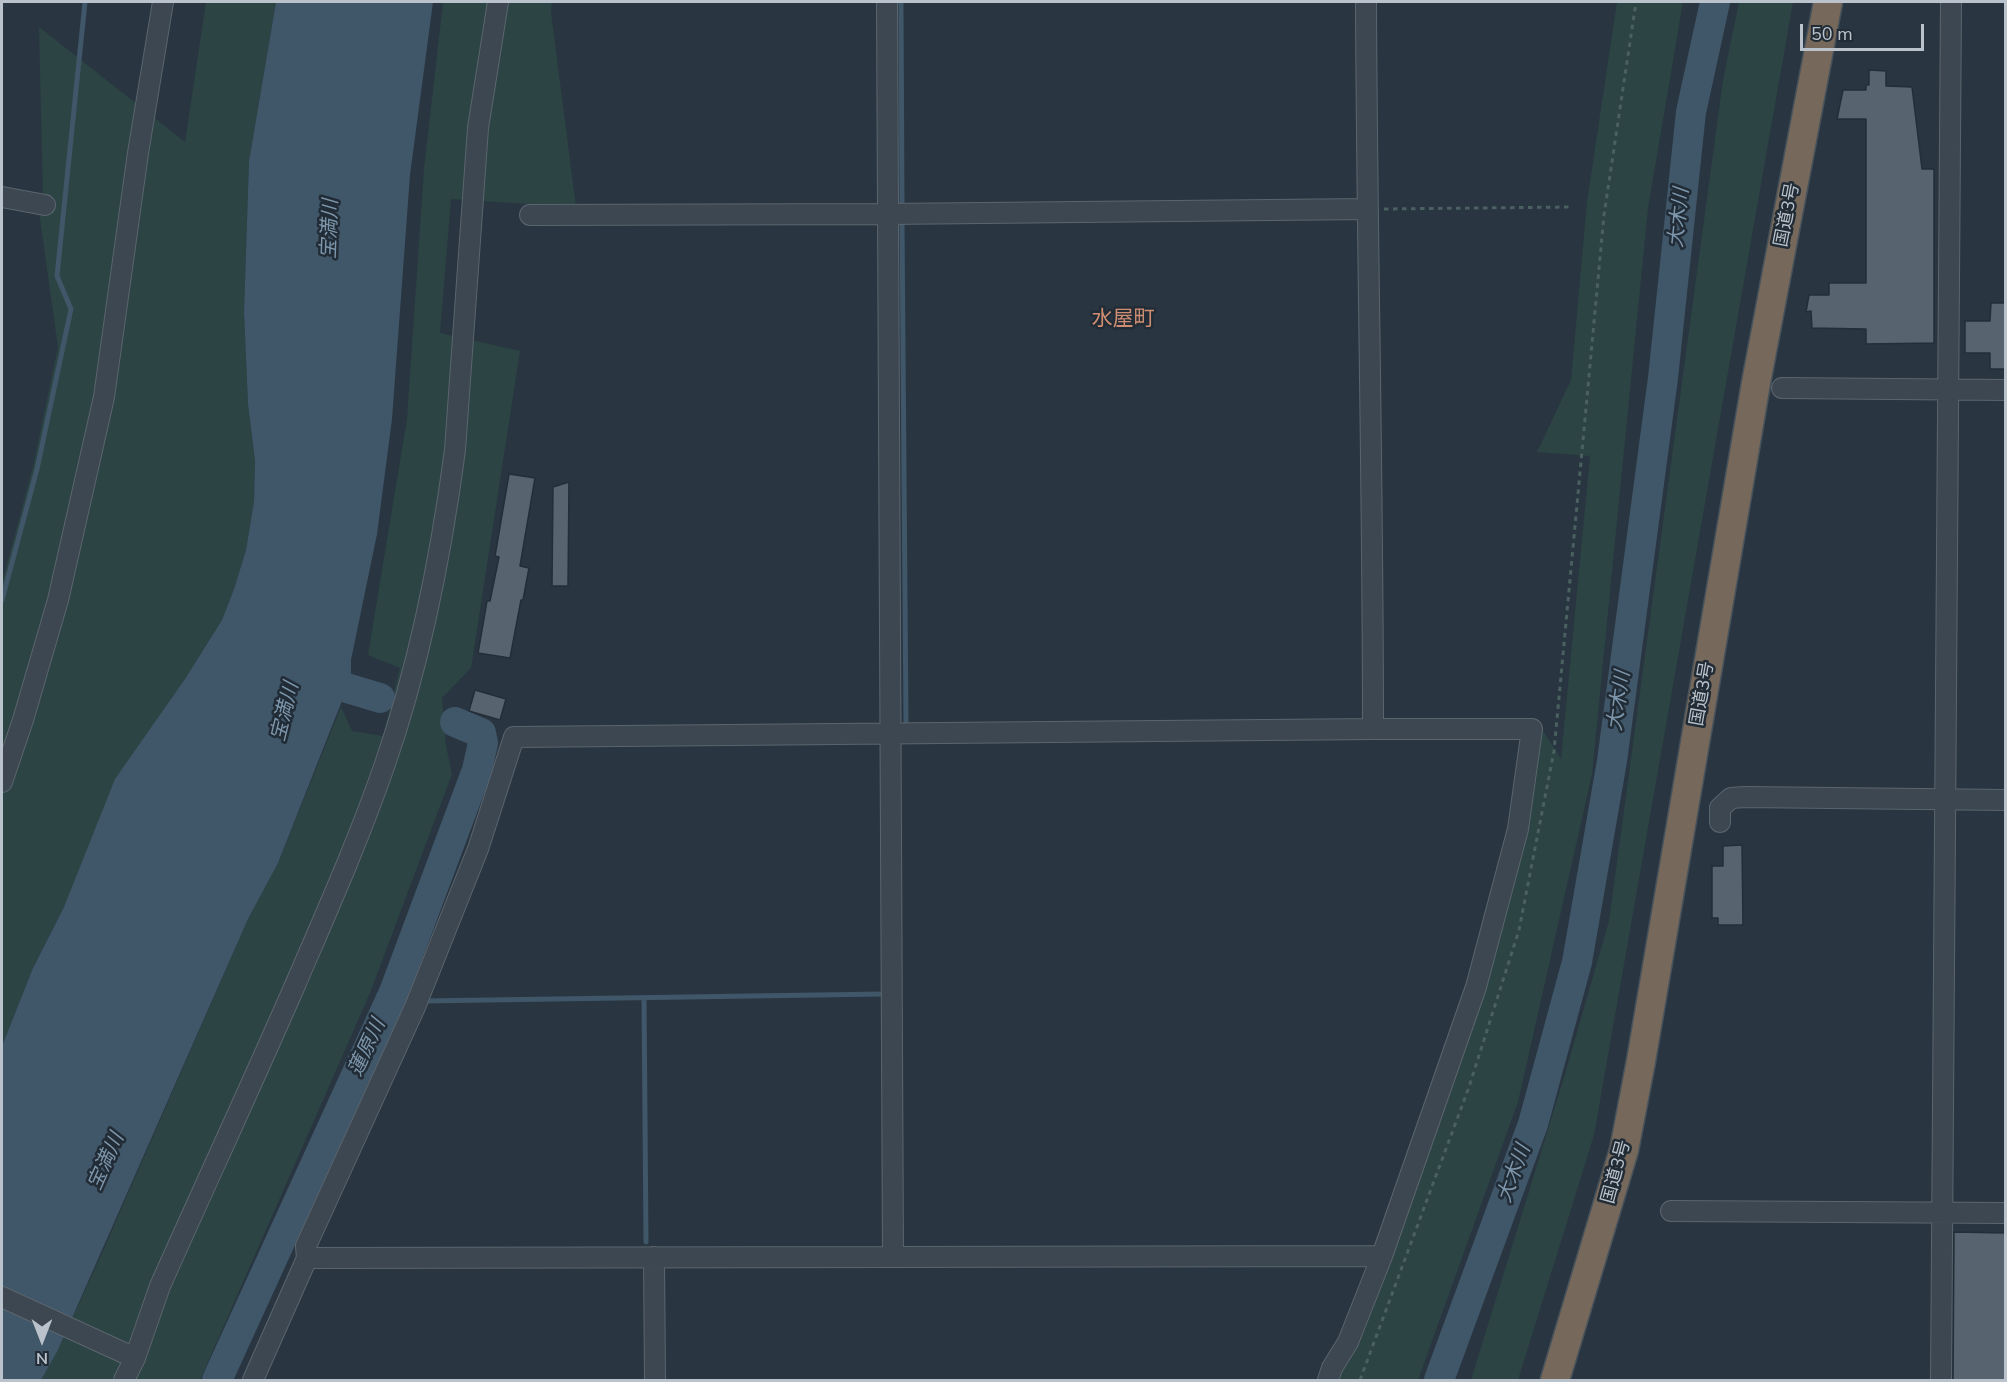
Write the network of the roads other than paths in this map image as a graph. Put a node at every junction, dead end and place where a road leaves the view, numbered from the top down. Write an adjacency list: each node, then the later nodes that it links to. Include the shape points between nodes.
1 (163, 2): 17 (street, via 104,397 58,600)
2 (498, 2): 29 (street, via 478,128 455,450 429,608 408,687 349,861 160,1286)
3 (887, 2): 11 (street)
4 (1366, 2): 9 (street)
5 (1828, 2): 34 (highway, 国道3号, via 1756,383 1626,1138)
6 (1951, 2): 13 (street)
7 (2, 197): 8 (street)
8 (45, 205)
9 (1367, 209): 11 (street); 15 (street)
10 (530, 214): 11 (street)
11 (887, 214): 16 (street)
12 (1782, 388): 13 (street)
13 (1947, 389): 14 (street); 18 (street)
14 (2006, 390)
15 (1373, 729): 16 (street); 24 (street, via 1532,729 1518,829 1476,987)
16 (891, 735): 26 (street); 27 (street, via 514,737 478,849 424,986 306,1246)
17 (2, 783)
18 (1944, 800): 19 (street); 20 (street, via 1731,798 1720,808); 22 (street)
19 (2006, 800)
20 (1720, 822)
21 (1671, 1211): 22 (street)
22 (1942, 1213): 23 (street); 35 (street)
23 (2006, 1213)
24 (1382, 1256): 26 (street); 33 (street, via 1348,1342)
25 (654, 1257): 26 (street); 27 (street); 32 (street)
26 (893, 1257)
27 (307, 1258): 31 (street)
28 (2, 1297): 29 (street)
29 (135, 1358): 30 (street)
30 (124, 1380)
31 (253, 1380)
32 (655, 1380)
33 (1328, 1380)
34 (1555, 1380)
35 (1941, 1380)

